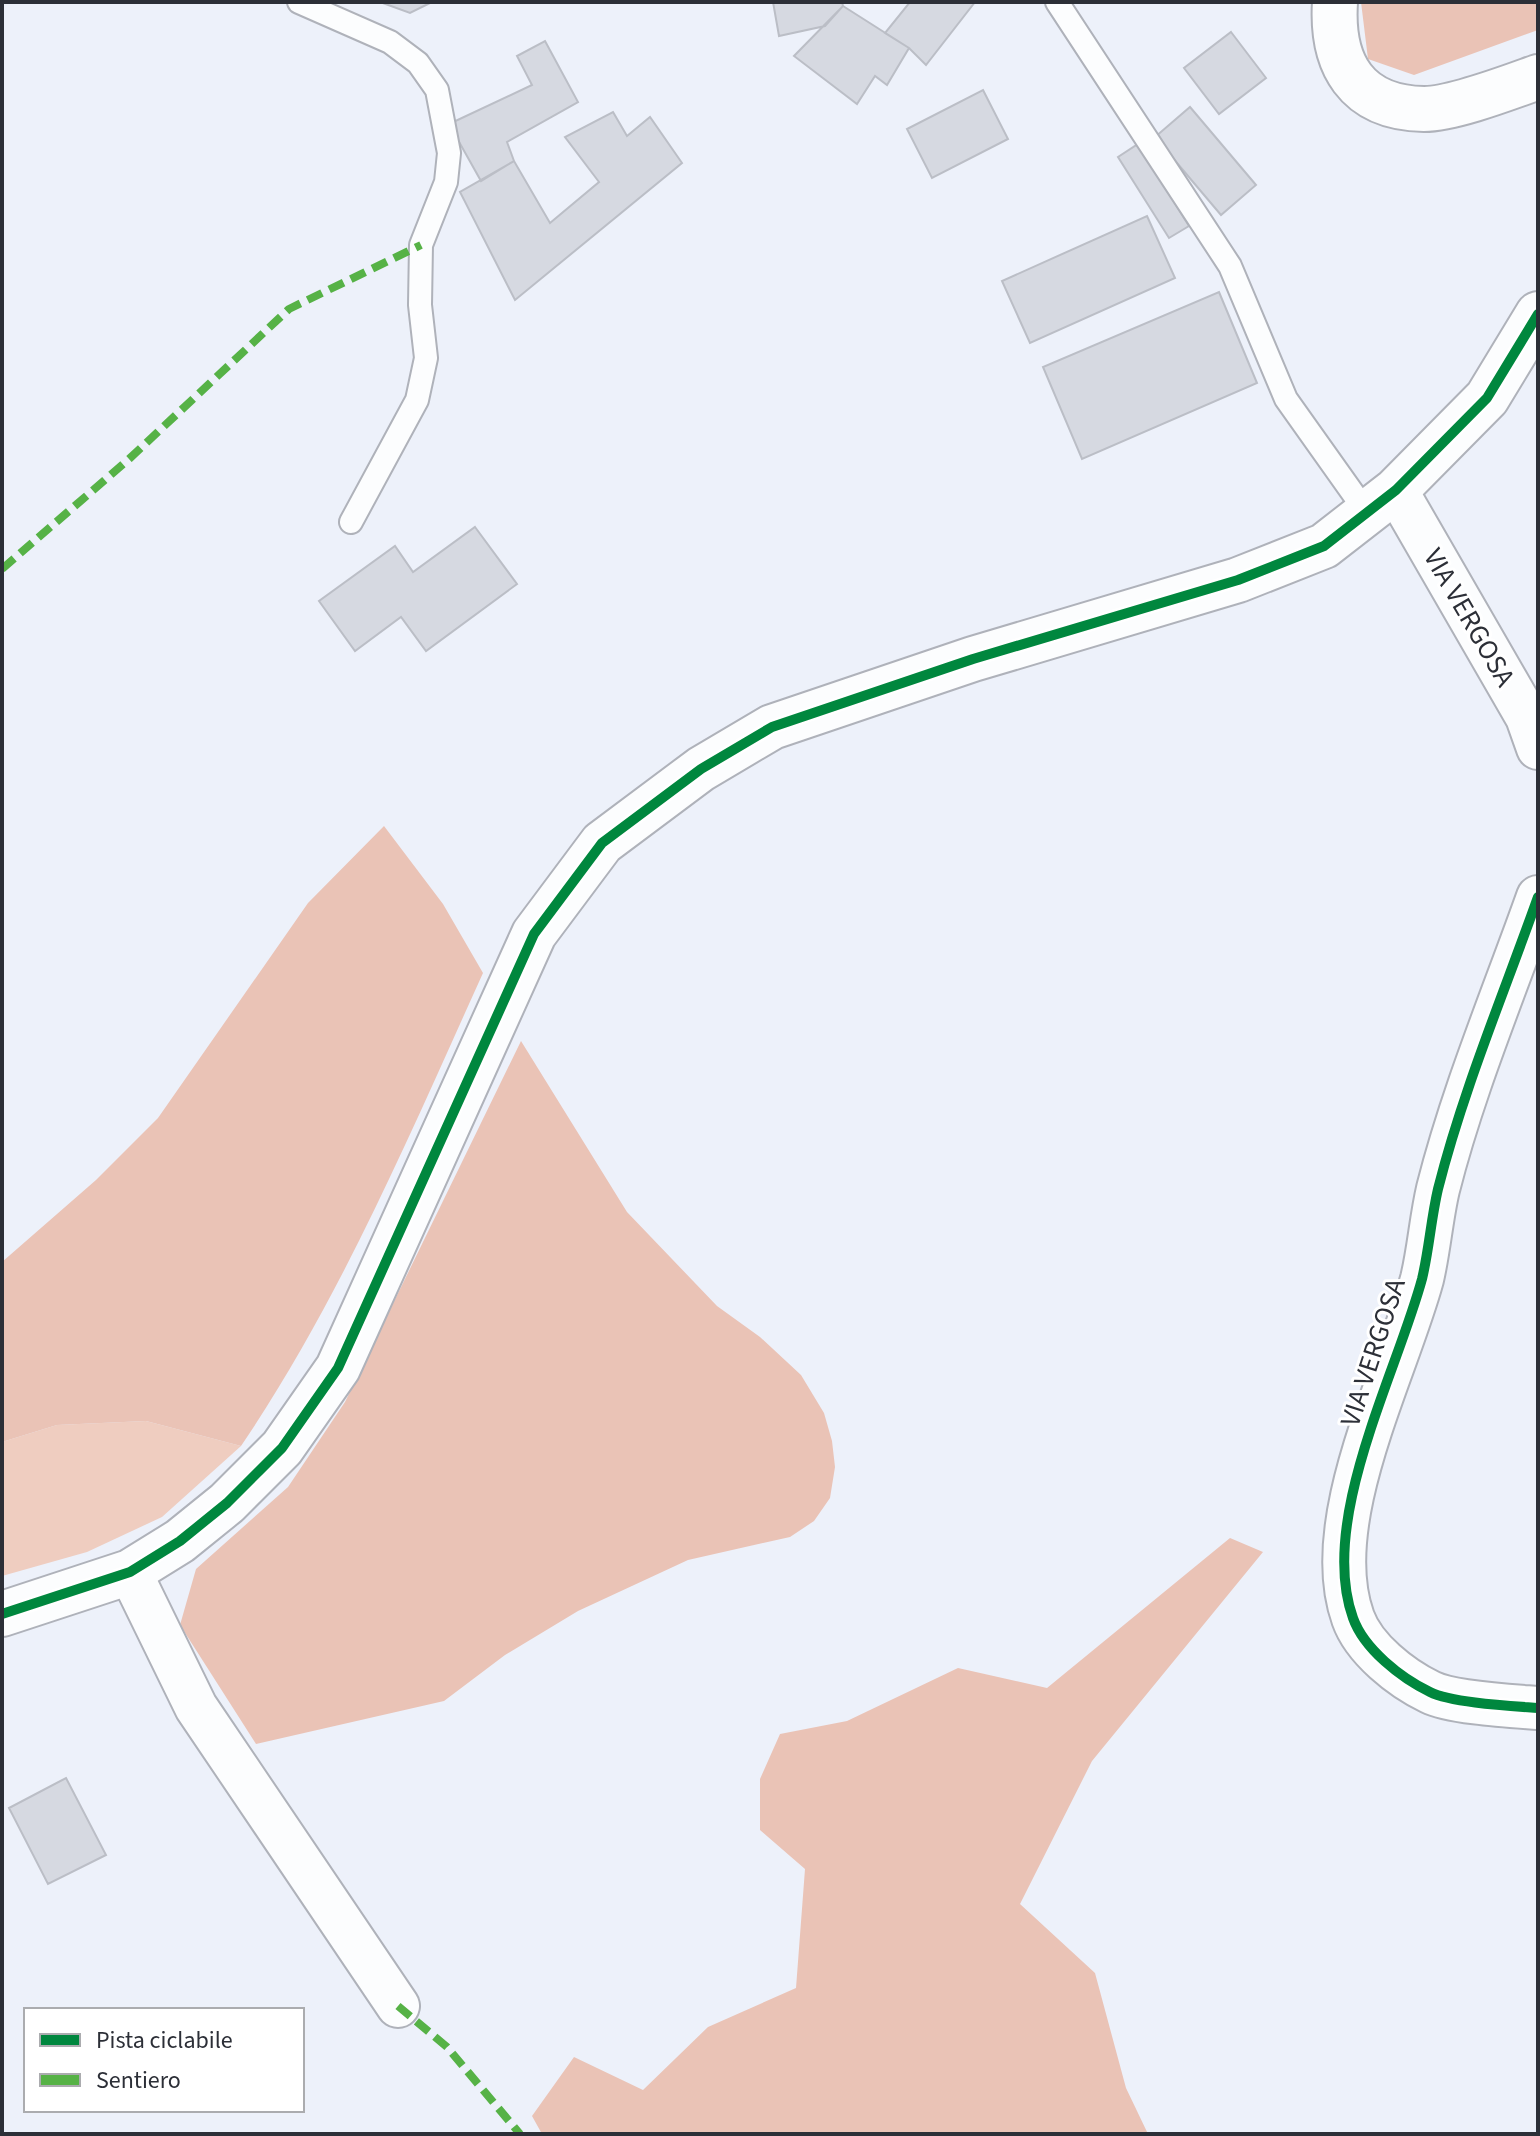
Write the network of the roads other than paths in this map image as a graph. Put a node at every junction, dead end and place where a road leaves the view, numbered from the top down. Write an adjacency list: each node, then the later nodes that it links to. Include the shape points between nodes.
1 (299, 2): 7 (lane, via 390,42 418,63 437,90 449,153 446,182 421,245 426,358 417,400)
2 (1057, 2): 6 (lane, via 1230,266 1286,399)
3 (1335, 2): 4 (street, via 1339,59 1353,82 1371,95 1398,106 1427,109)
4 (1530, 87)
5 (1538, 314): 6 (street, via 1487,398)
6 (1381, 501): 8 (street, VIA VERGOSA, via 1527,717); 10 (street, via 1324,546 1238,580 973,659 772,727 701,769 602,843 534,934 338,1368 282,1448 227,1503)
7 (351, 522)
8 (1538, 748)
9 (1538, 897): 12 (street, VIA VERGOSA, via 1438,1190 1422,1278 1362,1458 1344,1545 1343,1582 1354,1621 1382,1659 1432,1693)
10 (130, 1572): 11 (street); 13 (street, via 196,1707)
11 (2, 1614)
12 (1538, 1708)
13 (398, 2006)

